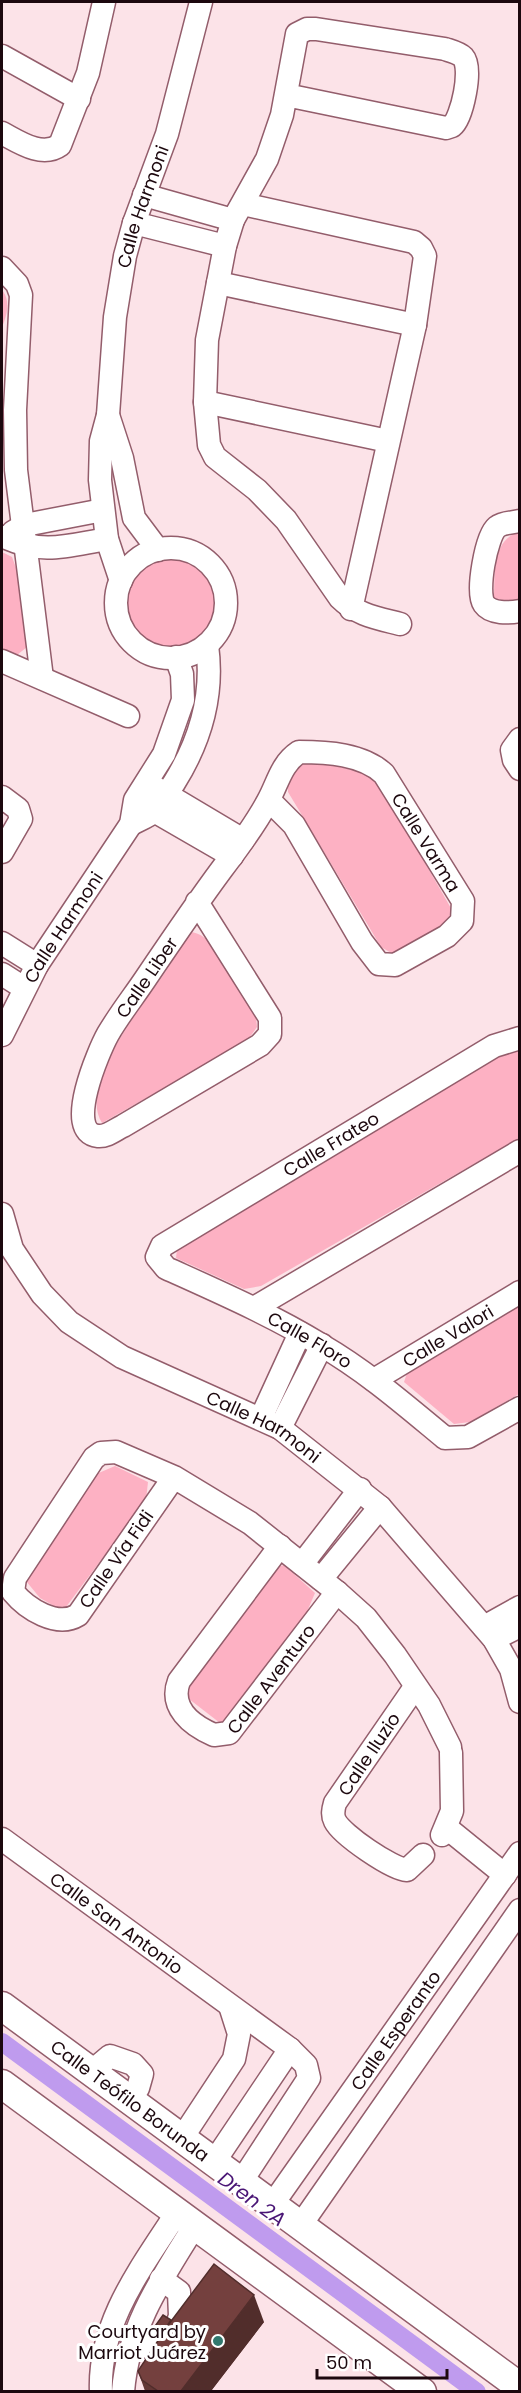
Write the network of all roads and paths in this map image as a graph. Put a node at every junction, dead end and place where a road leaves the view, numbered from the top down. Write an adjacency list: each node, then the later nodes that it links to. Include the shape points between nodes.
1 (104, 2): 5 (street)
2 (201, 2): 7 (street, Calle Harmoni, via 167,134)
3 (2, 56): 5 (street)
4 (286, 95): 4 (street, via 446,128 459,117 468,65 464,58 446,49 307,29 294,39); 8 (street, via 267,159)
5 (79, 99): 6 (street, via 66,136 55,149 35,148)
6 (2, 133)
7 (144, 195): 8 (street); 9 (street, Calle Harmoni)
8 (238, 212): 10 (street); 13 (street, via 414,242 425,256)
9 (134, 223): 10 (street); 16 (street, Calle Harmoni, via 115,317)
10 (225, 246): 12 (street)
11 (2, 268): 14 (street, via 17,284 21,295)
12 (218, 283): 13 (street); 15 (street, via 207,340)
13 (415, 325): 17 (street)
14 (10, 349): 18 (street, via 15,410)
15 (205, 402): 17 (street); 26 (street, via 214,457 257,490 285,520)
16 (108, 415): 19 (street, Calle Harmoni, via 101,441); 24 (street, Calle Harmoni, via 122,458 134,518)
17 (388, 441): 26 (street)
18 (9, 470): 21 (street)
19 (103, 510): 21 (street); 23 (street, Calle Harmoni)
20 (519, 522): 27 (street, via 501,524 490,535 481,593 489,608 498,612)
21 (25, 536): 22 (street); 23 (street, via 47,549); 32 (street)
22 (3, 538)
23 (107, 539): 25 (street, Calle Harmoni)
24 (158, 550): 25 (street, via 136,561); 29 (street, via 194,553 220,578 225,590 225,614)
25 (121, 580): 30 (street, via 116,604 129,638 149,653)
26 (351, 609): 28 (street)
27 (519, 611)
28 (400, 624)
29 (207, 645): 30 (street); 38 (street, Calle Harmoni, via 211,670 199,737 186,765)
30 (176, 657): 38 (street, via 182,674 183,700)
31 (2, 661): 32 (street)
32 (42, 678): 33 (street)
33 (128, 716)
34 (519, 739): 36 (street, via 512,750)
35 (298, 752): 39 (street, Calle Liber, via 285,765); 39 (street, Calle Varma, via 348,757 367,762 384,774 463,901 464,913 458,927 395,965 379,964 362,942 294,825)
36 (519, 769)
37 (2, 797): 41 (street, via 18,808 21,819)
38 (151, 797): 40 (street); 44 (street, Calle Harmoni)
39 (269, 800): 40 (street, Calle Liber)
40 (238, 848): 42 (street, Calle Liber)
41 (2, 852)
42 (197, 902): 42 (street, Calle Liber, via 270,1018 270,1034 260,1045 107,1134 91,1133 84,1126 83,1109 92,1073 109,1034)
43 (2, 943): 44 (street)
44 (36, 965): 46 (street, Calle Harmoni)
45 (2, 974): 46 (street)
46 (24, 988): 47 (street, Calle Harmoni)
47 (2, 1035)
48 (519, 1038): 52 (street, Calle Frateo, via 494,1046 162,1246)
49 (519, 1151): 54 (street)
50 (3, 1222): 51 (street, Calle Harmoni)
51 (7, 1252): 59 (street, Calle Harmoni, via 69,1322 96,1342 122,1358)
52 (159, 1263): 54 (street, Calle Floro)
53 (519, 1292): 57 (street, Calle Valori)
54 (254, 1308): 55 (street, Calle Floro)
55 (300, 1333): 56 (street, Calle Floro); 59 (street)
56 (322, 1345): 57 (street, Calle Floro); 59 (street)
57 (374, 1380): 58 (street, Calle Floro, via 446,1438 468,1437)
58 (519, 1408)
59 (270, 1423): 61 (street, Calle Harmoni)
60 (174, 1477): 60 (street, Calle Vía Fidi, via 78,1615 55,1620 13,1592 15,1578 94,1458 108,1452 128,1456); 63 (street)
61 (360, 1490): 62 (street, Calle Harmoni); 64 (street)
62 (380, 1507): 65 (street); 68 (street, Calle Harmoni)
63 (280, 1546): 64 (street); 65 (street, Calle Aventuro, via 179,1681 176,1697 181,1712 214,1735 229,1733)
64 (302, 1564): 65 (street)
65 (329, 1586): 70 (street, via 366,1618)
66 (519, 1607): 68 (street)
67 (519, 1626): 68 (street)
68 (489, 1633): 69 (street, Calle Harmoni)
69 (515, 1671): 71 (street, Calle Harmoni)
70 (415, 1687): 74 (street, Calle Iluzio, via 335,1803 333,1812 338,1827 392,1867 407,1870); 75 (street, via 429,1705 451,1750 453,1801 445,1831)
71 (519, 1702)
72 (2, 1839): 78 (street, Calle San Antonio)
73 (519, 1853): 75 (street, Calle Esperanto)
74 (423, 1855)
75 (505, 1875): 84 (street, Calle Esperanto)
76 (519, 1910): 86 (street, Calle Esperanto)
77 (2, 2006): 81 (main road, Calle Teófilo Borunda)
78 (231, 2009): 79 (street, Calle San Antonio); 81 (street, via 239,2034 234,2059)
79 (290, 2049): 82 (street); 83 (street, Calle San Antonio, via 306,2065 309,2078)
80 (2, 2084): 85 (main road)
81 (182, 2138): 82 (main road, Calle Teófilo Borunda)
82 (214, 2162): 83 (main road, Calle Teófilo Borunda)
83 (241, 2182): 84 (main road, Calle Teófilo Borunda)
84 (272, 2205): 86 (main road, Calle Teófilo Borunda)
85 (187, 2218): 87 (street); 91 (street, via 129,2287 114,2317 105,2344); 93 (main road)
86 (300, 2226): 90 (main road, Calle Teófilo Borunda)
87 (170, 2285): 88 (street); 89 (street, via 142,2314); 89 (street, via 180,2316 170,2334)
88 (199, 2304)
89 (131, 2350): 92 (street)
90 (519, 2387)
91 (101, 2391)
92 (123, 2391)
93 (422, 2391)

